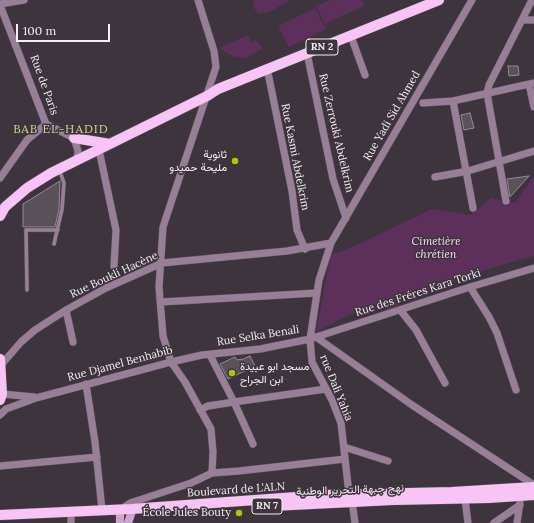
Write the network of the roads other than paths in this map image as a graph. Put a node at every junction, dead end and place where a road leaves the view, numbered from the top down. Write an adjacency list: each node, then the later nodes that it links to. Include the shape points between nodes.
1 (24, 0): 6 (street)
2 (198, 0): 15 (street, via 214,51 216,67)
3 (439, 0): 9 (main road, RN 2)
4 (472, 0): 33 (street, Rue Yadi Sid Ahmed)
5 (532, 0): 7 (street)
6 (0, 4): 19 (street, Rue de Paris)
7 (522, 20): 8 (street); 14 (street)
8 (534, 20)
9 (351, 36): 10 (main road, RN 2); 12 (street)
10 (307, 53): 11 (main road, RN 2); 33 (street, Rue Zerrouki Abdelkrim, via 333,179)
11 (266, 68): 15 (main road, RN 2); 37 (street, Rue Kasmi Abdelkrim, via 292,191 297,230)
12 (365, 75)
13 (532, 83): 14 (street); 18 (street)
14 (487, 93): 16 (street); 25 (street)
15 (207, 96): 21 (main road, RN 2); 38 (street, via 163,227)
16 (453, 101): 17 (street); 27 (street)
17 (423, 103)
18 (534, 107)
19 (46, 124): 20 (street, Rue de Paris); 29 (street, via 27,140)
20 (74, 138): 21 (main road); 24 (street, via 78,151)
21 (110, 144): 22 (main road, RN 2)
22 (99, 150): 24 (main road, RN 2); 39 (street, via 116,230)
23 (534, 151): 25 (street)
24 (77, 160): 26 (main road, RN 2)
25 (500, 161): 27 (street); 30 (street)
26 (59, 168): 32 (main road, RN 2, via 27,188 5,207); 34 (lane, via 64,183)
27 (468, 171): 28 (street); 31 (street)
28 (435, 177)
29 (0, 178)
30 (506, 201)
31 (474, 208)
32 (0, 216)
33 (346, 218): 35 (street, Rue Yadi Sid Ahmed)
34 (58, 230): 36 (lane); 42 (lane, via 26,230)
35 (331, 243): 37 (street, Rue Boukli Hacène); 43 (street, rue Dali Yahia)
36 (54, 244)
37 (306, 248): 38 (street, Rue Boukli Hacène)
38 (162, 263): 44 (street, via 159,287); 45 (street, Rue Boukli Hacène, via 106,288)
39 (114, 266)
40 (534, 268): 41 (street, Rue des Fréres Kara Torki)
41 (470, 287): 46 (street, Rue des Fréres Kara Torki); 55 (street, via 497,333)
42 (27, 290)
43 (317, 293): 44 (street); 47 (street, rue Dali Yahia)
44 (161, 302): 51 (street, via 163,336)
45 (66, 310): 48 (street); 50 (street, Rue Boukli Hacène, via 35,330)
46 (401, 311): 47 (street, Rue des Fréres Kara Torki); 52 (street, via 416,330)
47 (313, 338): 49 (street, Rue Selka Benali, via 260,349); 54 (street, rue Dali Yahia, via 312,362); 68 (street)
48 (73, 342)
49 (210, 355): 51 (street, Rue Djamel Benhabib); 58 (street)
50 (0, 362): 56 (main road)
51 (170, 362): 53 (street, Rue Djamel Benhabib); 59 (street, via 185,382)
52 (445, 383)
53 (86, 384): 57 (street, Rue Djamel Benhabib); 63 (street)
54 (326, 389): 58 (street); 62 (street, rue Dali Yahia, via 341,423)
55 (516, 390)
56 (1, 397): 57 (street)
57 (36, 398): 60 (street, Rue Djamel Benhabib, via 6,409)
58 (234, 402): 59 (street, via 208,406); 61 (street)
59 (200, 410): 67 (street, via 210,429)
60 (0, 415)
61 (253, 444)
62 (344, 447): 64 (street, rue Dali Yahia); 65 (street)
63 (97, 457): 66 (street); 74 (street)
64 (345, 459): 67 (street); 71 (street, rue Dali Yahia)
65 (388, 461)
66 (0, 466)
67 (212, 473): 69 (street, via 192,483)
68 (534, 486): 71 (main road, RN 7)
69 (154, 494): 76 (street); 77 (street, via 125,505)
70 (534, 495): 73 (main road, نهج جبهة التحرير الوطنية / RN 7)
71 (351, 498): 72 (main road, نهج جبهة التحرير الوطنية / RN 7); 76 (main road, نهج جبهة التحرير الوطنية / RN 7); 80 (street, rue Dali Yahia)
72 (466, 499): 73 (main road, نهج جبهة التحرير الوطنية / RN 7); 81 (street)
73 (520, 501): 82 (street); 83 (street)
74 (102, 510): 75 (main road, نهج جبهة التحرير الوطنية / RN 7); 77 (main road, نهج جبهة التحرير الوطنية / RN 7)
75 (0, 515)
76 (130, 515): 77 (main road, نهج جبهة التحرير الوطنية / RN 7)
77 (120, 516): 79 (main road, نهج جبهة التحرير الوطنية / RN 7)
78 (0, 519): 79 (main road, نهج جبهة التحرير الوطنية / RN 7)
79 (71, 520)
80 (355, 523)
81 (468, 523)
82 (494, 523)
83 (517, 523)

